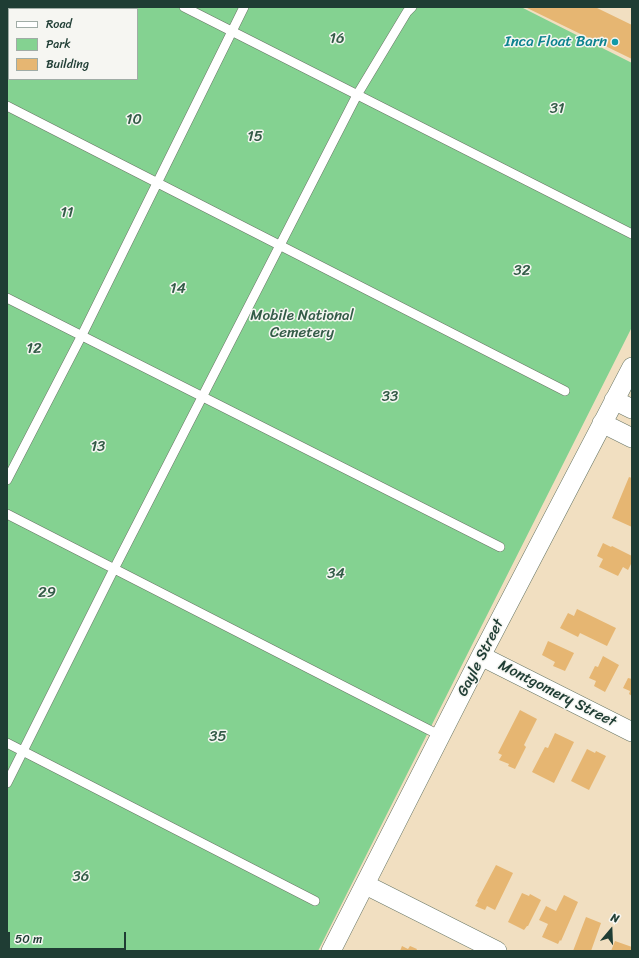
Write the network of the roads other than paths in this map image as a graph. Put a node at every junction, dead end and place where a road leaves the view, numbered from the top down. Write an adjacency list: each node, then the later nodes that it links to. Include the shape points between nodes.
1 (184, 7): 4 (lane)
2 (244, 7): 4 (lane)
3 (412, 7): 5 (lane)
4 (233, 32): 5 (lane); 7 (lane)
5 (357, 95): 8 (lane); 9 (lane)
6 (7, 106): 7 (lane)
7 (158, 183): 9 (lane); 11 (lane)
8 (632, 234)
9 (280, 245): 13 (lane); 14 (lane)
10 (7, 298): 11 (lane)
11 (82, 335): 14 (lane); 19 (lane)
12 (632, 367): 15 (street, Gayle Street)
13 (565, 391)
14 (203, 396): 21 (lane); 22 (lane)
15 (614, 400): 16 (street); 17 (street, Gayle Street)
16 (632, 409)
17 (602, 423): 18 (street); 23 (street, Gayle Street)
18 (632, 438)
19 (7, 480)
20 (7, 514): 22 (lane)
21 (500, 547)
22 (114, 569): 25 (lane); 27 (lane)
23 (481, 656): 24 (street, Montgomery Street); 25 (street, Gayle Street)
24 (632, 732)
25 (441, 736): 29 (street, Gayle Street)
26 (7, 743): 27 (lane)
27 (23, 752): 28 (lane); 30 (lane)
28 (7, 783)
29 (366, 885): 31 (street, Gayle Street); 32 (street)
30 (315, 902)
31 (331, 951)
32 (497, 951)

